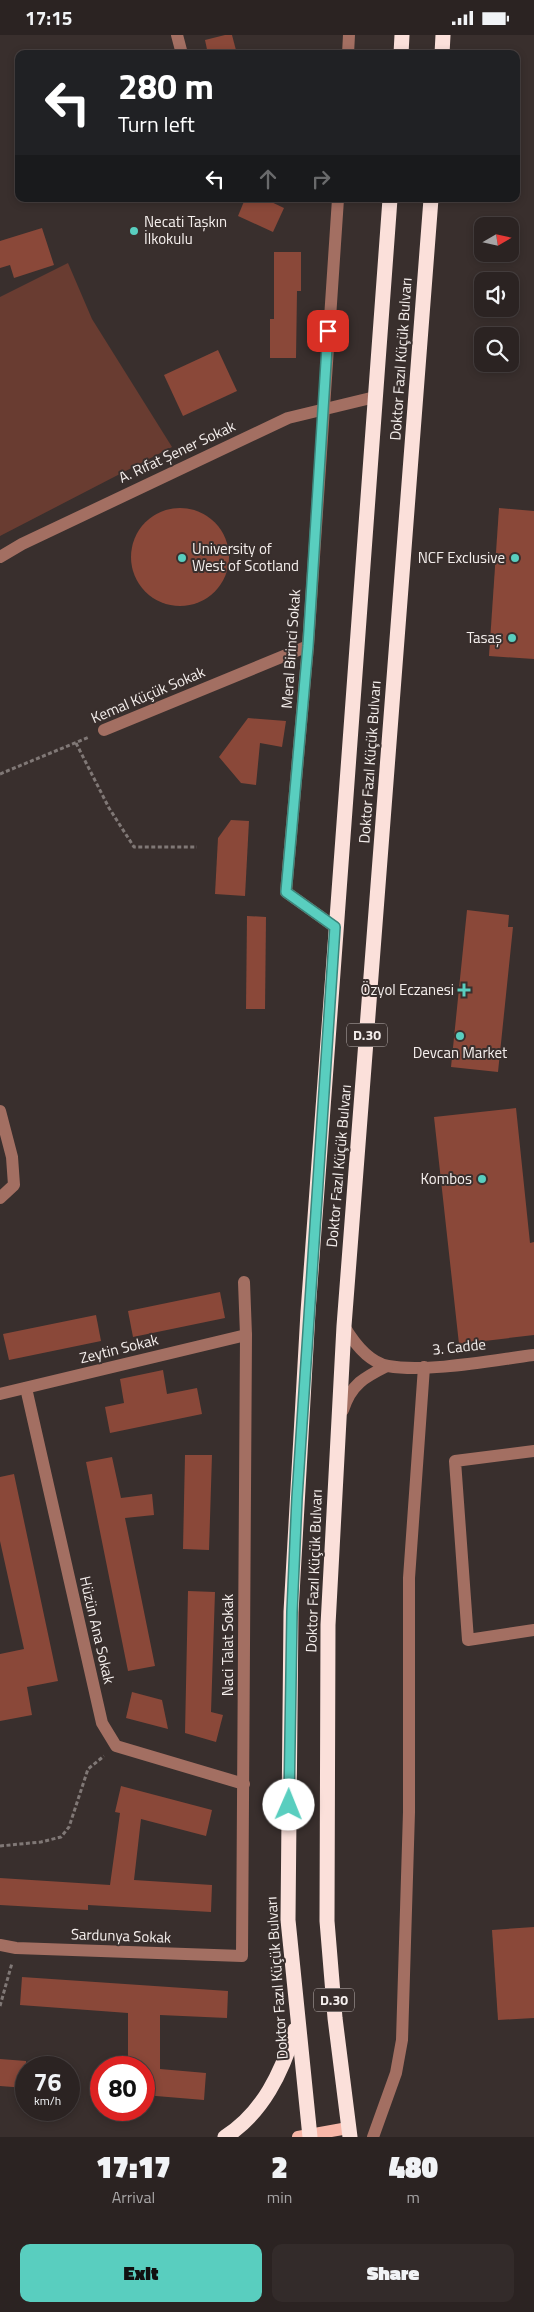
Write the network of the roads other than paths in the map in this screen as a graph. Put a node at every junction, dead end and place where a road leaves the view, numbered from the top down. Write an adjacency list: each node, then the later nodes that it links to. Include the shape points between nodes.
1 (177, 35): 5 (street)
2 (349, 35): 6 (street)
3 (402, 35): 7 (highway)
4 (443, 35): 8 (highway)
5 (181, 50)
6 (348, 50)
7 (401, 50)
8 (442, 50)
9 (338, 202): 13 (street, Meral Birinci Sokak)
10 (390, 202): 12 (highway, Doktor Fazıl Küçük Bulvarı / D.30)
11 (431, 202): 21 (highway, Doktor Fazıl Küçük Bulvarı / D.30)
12 (375, 397): 13 (street, A. Rıfat Şener Sokak); 17 (highway, Doktor Fazıl Küçük Bulvarı / D.30)
13 (323, 408): 14 (street, A. Rıfat Şener Sokak, via 288,418); 15 (street, Meral Birinci Sokak)
14 (0, 557)
15 (308, 646): 16 (street, Kemal Küçük Sokak); 17 (street, Meral Birinci Sokak, via 286,892)
16 (104, 730)
17 (335, 927): 34 (highway, Doktor Fazıl Küçük Bulvarı / D.30, via 308,1302 292,1612 288,1920)
18 (0, 1111): 19 (street, via 12,1157 14,1185)
19 (0, 1198)
20 (244, 1282): 22 (street)
21 (344, 1326): 24 (street, via 363,1352); 28 (highway, Doktor Fazıl Küçük Bulvarı / D.30)
22 (246, 1335): 26 (street, Zeytin Sokak); 31 (street, Naci Talat Sokak)
23 (534, 1355): 25 (street, 3. Cadde)
24 (387, 1366): 25 (street, 3. Cadde); 28 (street, via 359,1382 348,1395)
25 (424, 1367): 38 (street, via 409,1579 409,1811 402,2040 396,2073)
26 (26, 1388): 27 (street, Zeytin Sokak); 31 (street, Hüzün Ana Sokak, via 102,1723 116,1746)
27 (0, 1394)
28 (339, 1425): 35 (highway, Doktor Fazıl Küçük Bulvarı / D.30, via 328,1625 327,1921)
29 (534, 1451): 30 (street, via 455,1461 468,1640)
30 (534, 1630)
31 (244, 1784): 33 (street, Naci Talat Sokak)
32 (0, 1945): 33 (street, Sardunya Sokak)
33 (242, 1956)
34 (297, 2024): 36 (highway, Doktor Fazıl Küçük Bulvarı / D.30); 37 (highway, via 284,2063 263,2100 241,2127)
35 (349, 2133): 36 (main road)
36 (305, 2136)
37 (225, 2137)
38 (373, 2137)

